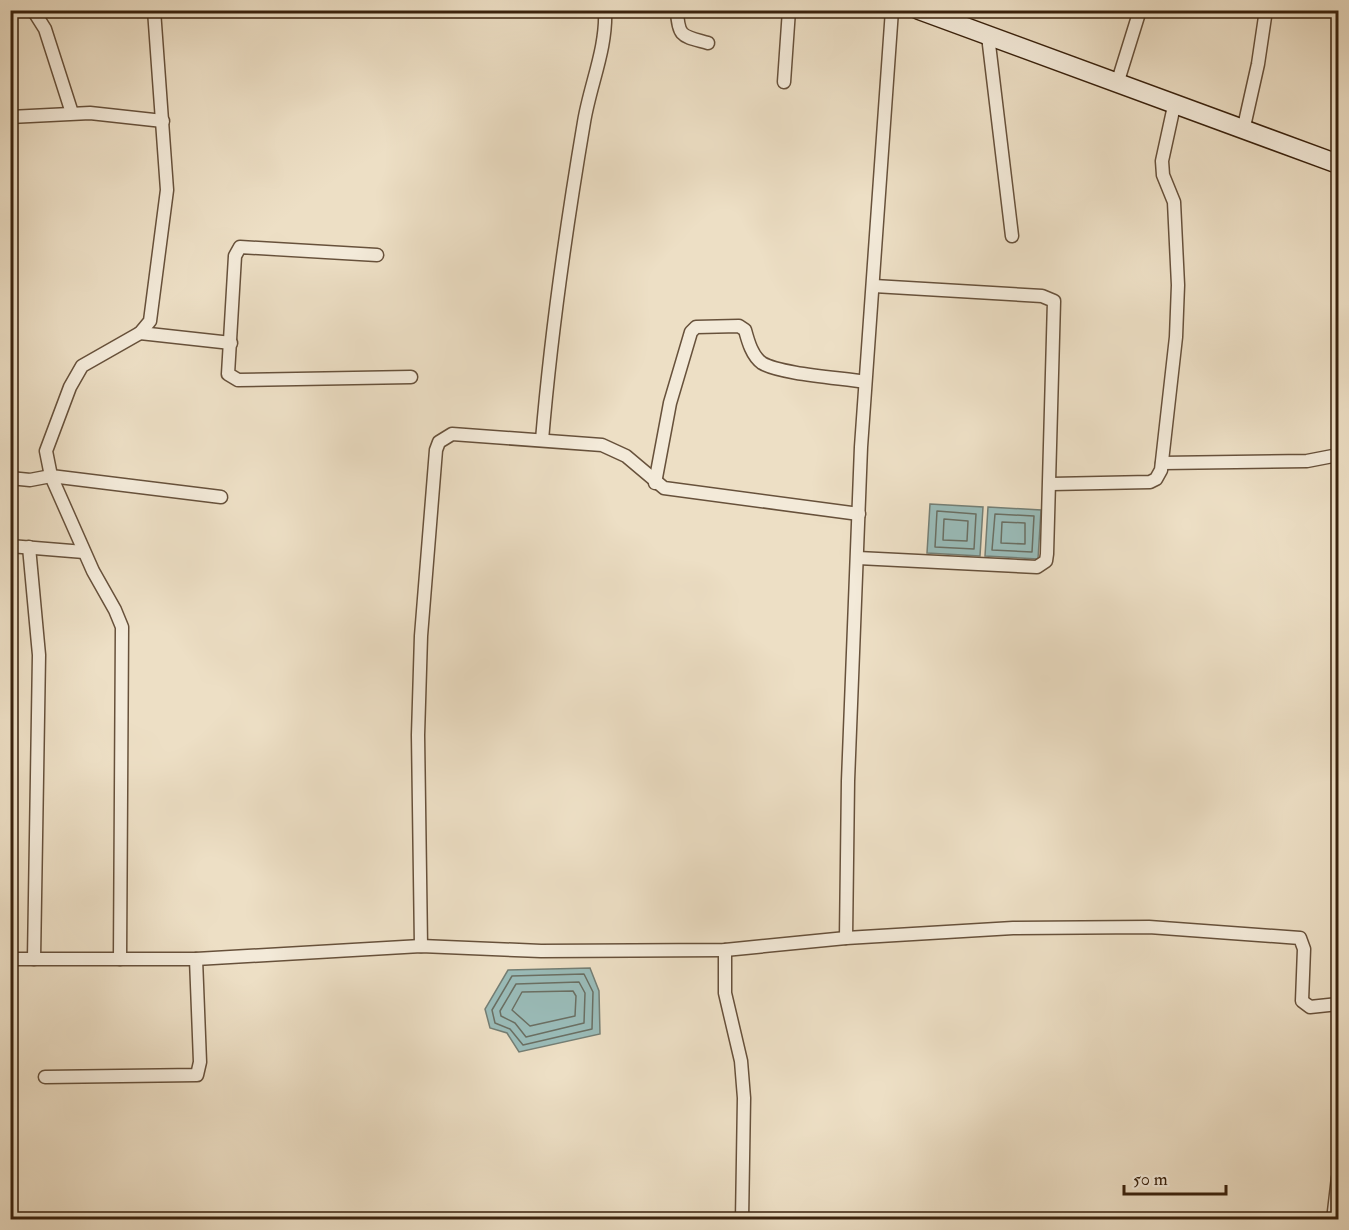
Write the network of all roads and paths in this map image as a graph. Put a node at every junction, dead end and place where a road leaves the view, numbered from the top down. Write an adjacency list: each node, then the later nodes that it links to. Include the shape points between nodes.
1 (33, 10): 15 (street, via 45,29)
2 (154, 10): 17 (street)
3 (605, 10): 27 (street, via 604,37 584,120 561,260)
4 (677, 10): 11 (street, via 681,34)
5 (789, 10): 12 (street)
6 (892, 10): 22 (street)
7 (919, 10): 10 (street)
8 (1140, 10): 13 (street)
9 (1266, 10): 18 (street)
10 (988, 36): 13 (street); 20 (street)
11 (708, 43)
12 (784, 82)
13 (1117, 84): 14 (street)
14 (1174, 106): 18 (street); 29 (street, via 1162,161 1174,202 1178,285)
15 (72, 113): 16 (street); 17 (street)
16 (10, 117)
17 (163, 121): 23 (street, via 166,209 150,321)
18 (1243, 131): 19 (street)
19 (1338, 164)
20 (1012, 236)
21 (377, 255): 24 (street, via 240,247 235,256)
22 (874, 286): 26 (street); 33 (street, via 1042,296 1054,301)
23 (140, 333): 24 (street); 30 (street, via 82,366 47,442)
24 (231, 343): 25 (street, via 228,374 238,380)
25 (411, 377)
26 (865, 382): 32 (street, via 777,369 754,355 745,330 739,326 696,327 691,332 670,403); 35 (street)
27 (542, 440): 32 (street, via 612,448); 41 (street, via 452,434 438,442 436,450 418,724)
28 (1338, 455): 29 (street, via 1296,461)
29 (1162, 463): 33 (street, via 1159,476 1150,482)
30 (51, 476): 31 (street); 34 (street); 38 (street)
31 (10, 478)
32 (654, 483): 35 (street, via 687,492)
33 (1051, 484): 39 (street, via 1047,554 1042,566)
34 (221, 497)
35 (859, 514): 39 (street)
36 (10, 546): 37 (street)
37 (29, 548): 38 (street); 44 (street, via 39,687)
38 (84, 552): 45 (street, via 122,627)
39 (858, 558): 40 (street)
40 (846, 938): 42 (street); 47 (street, via 1013,928 1149,927 1291,936 1303,941 1302,1001 1310,1006)
41 (421, 946): 42 (street, via 540,951); 46 (street)
42 (725, 950): 50 (street, via 725,993 741,1060 744,1098)
43 (10, 959): 44 (street)
44 (34, 959): 45 (street)
45 (120, 959): 46 (street)
46 (196, 959): 48 (street, via 200,1062 197,1074)
47 (1338, 1004)
48 (45, 1077)
49 (1338, 1177): 51 (street)
50 (742, 1220)
51 (1333, 1220)

